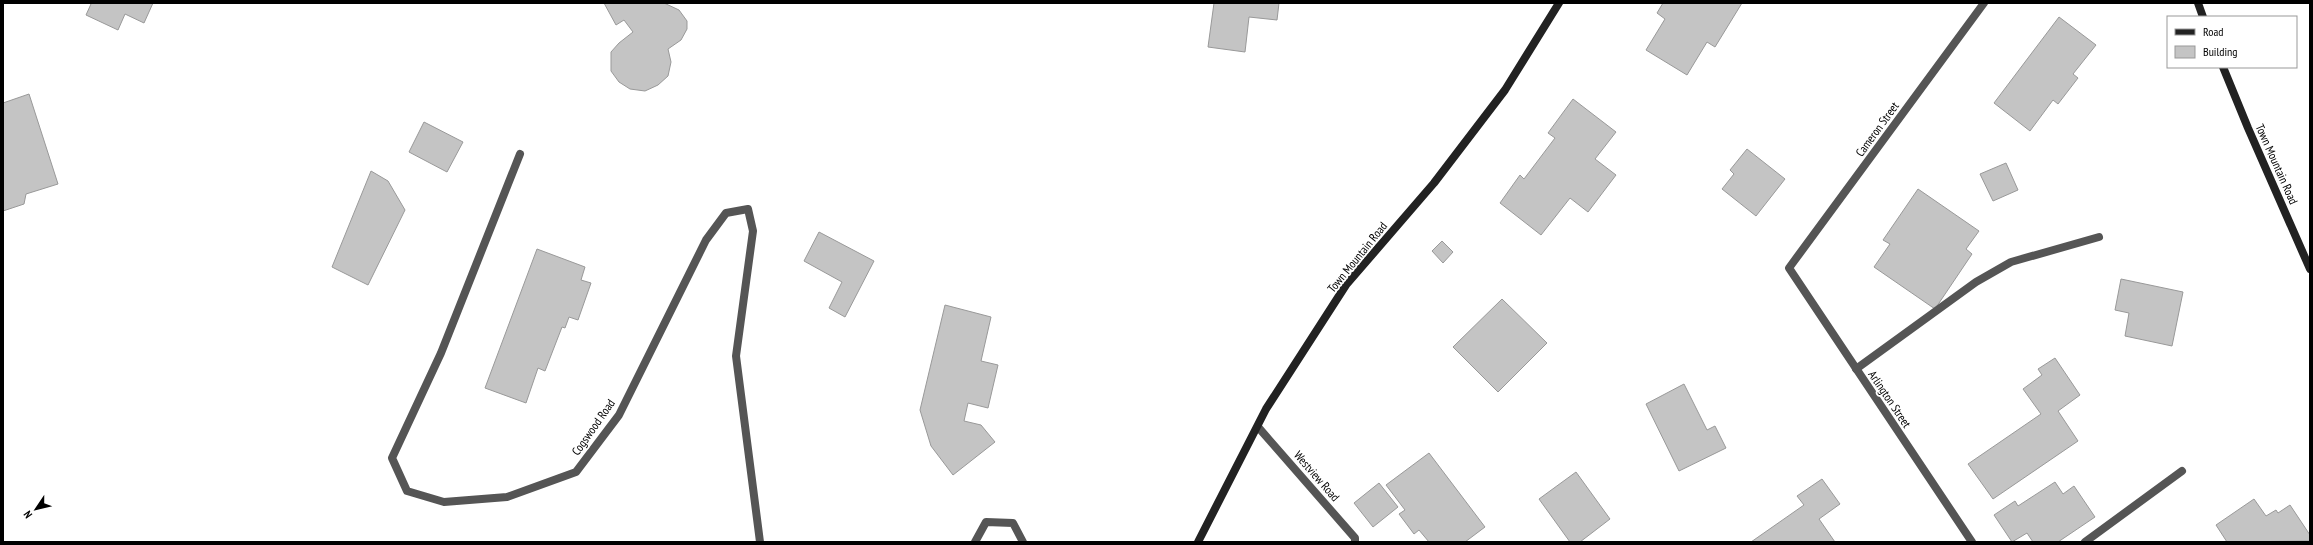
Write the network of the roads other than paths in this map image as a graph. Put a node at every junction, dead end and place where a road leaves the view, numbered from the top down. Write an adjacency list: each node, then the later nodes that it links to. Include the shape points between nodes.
1 (1559, 3): 11 (main road, Town Mountain Road, via 1505,90 1434,183 1346,285 1266,409)
2 (1984, 3): 8 (street, Cameron Street)
3 (2198, 3): 4 (main road)
4 (2203, 16)
5 (2223, 68): 9 (main road, Town Mountain Road)
6 (520, 154): 13 (street, Cogswood Road, via 441,353 392,458 407,491 444,502 507,497 576,472 619,415 706,240 726,213 748,209 753,231 736,356)
7 (2099, 237): 10 (street, via 2011,262 1976,282)
8 (1788, 268): 10 (street, Arlington Street)
9 (2310, 269)
10 (1856, 369): 18 (street, Arlington Street)
11 (1258, 427): 16 (main road, Town Mountain Road); 17 (street, Westview Road, via 1355,538)
12 (2182, 472): 19 (street)
13 (760, 542)
14 (975, 542): 15 (street, via 986,522 1013,523)
15 (1023, 542)
16 (1198, 542)
17 (1355, 542)
18 (1972, 542)
19 (2085, 542)

